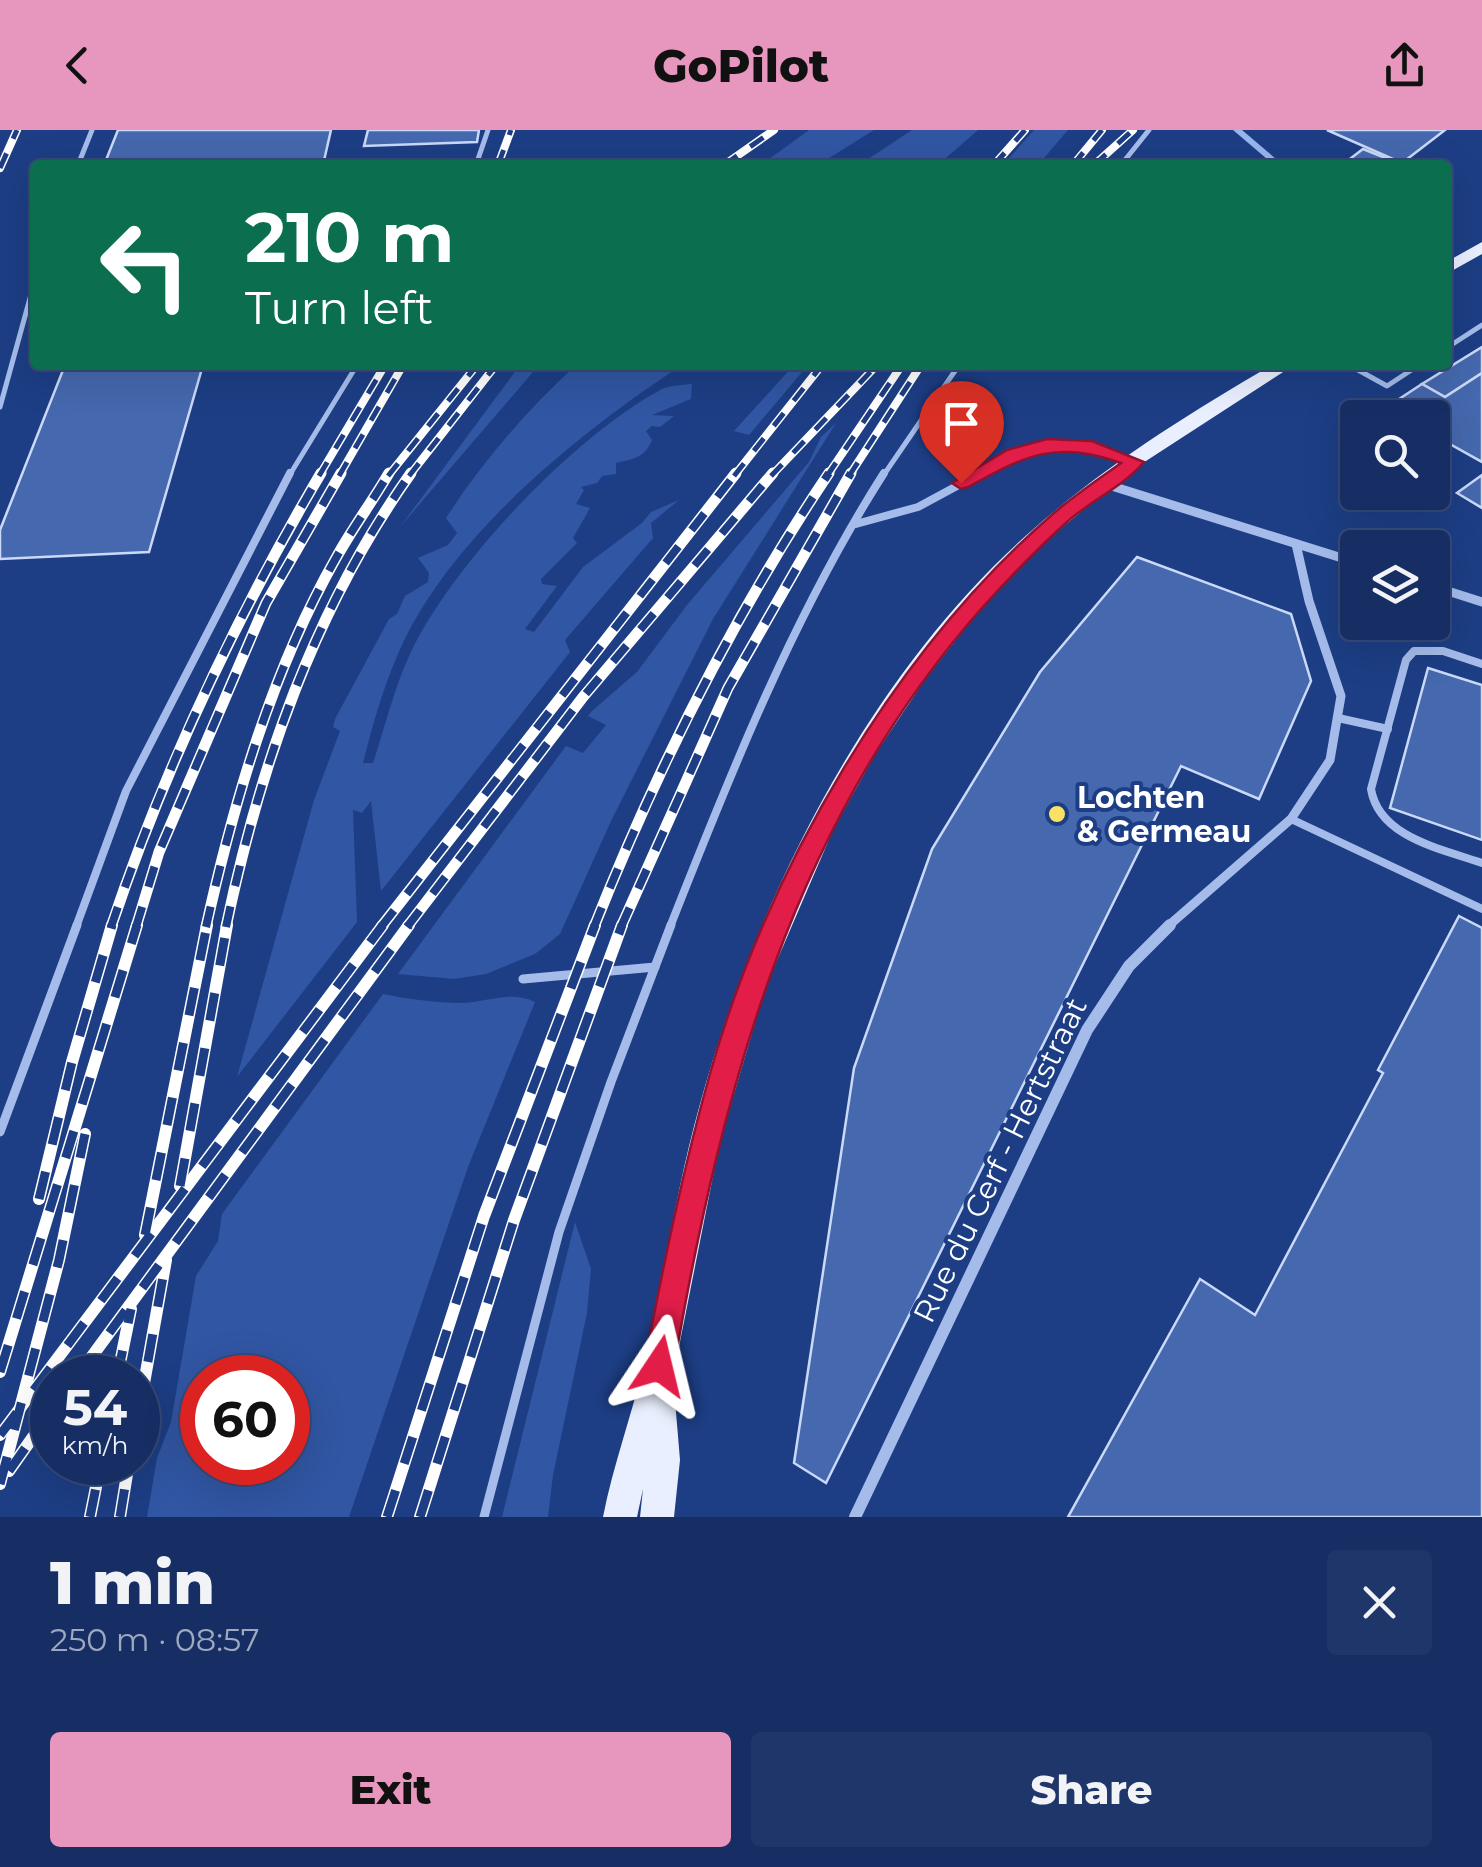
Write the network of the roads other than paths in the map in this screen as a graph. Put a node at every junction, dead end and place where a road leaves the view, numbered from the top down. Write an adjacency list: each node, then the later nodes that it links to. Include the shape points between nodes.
1 (92, 130): 4 (lane)
2 (488, 130): 5 (lane)
3 (1149, 130): 6 (lane)
4 (80, 160)
5 (478, 160)
6 (1125, 160)
7 (1481, 248): 8 (main road)
8 (1452, 266)
9 (30, 298): 17 (lane)
10 (1482, 325): 11 (lane)
11 (1452, 344)
12 (354, 370): 33 (lane, via 302,450 126,791)
13 (955, 370): 20 (lane)
14 (1277, 370): 18 (main road)
15 (1358, 370): 16 (lane, via 1387,386)
16 (1412, 370)
17 (0, 407)
18 (1135, 462): 19 (main road); 20 (lane, via 1092,447 1047,445 1014,454 897,515)
19 (1101, 483): 21 (street); 34 (main road, via 1018,556 897,701 801,869 725,1066 684,1229)
20 (856, 524): 31 (lane, via 756,720)
21 (1296, 544): 22 (street); 26 (street, Rue du Cerf - Hertstraat, via 1341,696)
22 (1340, 557)
23 (1450, 592): 24 (street)
24 (1482, 602)
25 (1482, 664): 27 (lane, via 1414,650)
26 (1338, 718): 27 (lane); 28 (street, Rue du Cerf - Hertstraat, via 1330,760)
27 (1388, 729): 29 (lane, via 1372,789 1380,813 1409,837)
28 (1291, 819): 30 (lane); 38 (street, Rue du Cerf - Hertstraat, via 1185,909 1130,966 1087,1030)
29 (1482, 863)
30 (1482, 909)
31 (655, 967): 32 (lane); 35 (lane, via 544,1282)
32 (523, 979)
33 (0, 1132)
34 (659, 1366): 36 (main road, via 628,1466); 37 (main road, via 663,1460)
35 (484, 1517)
36 (620, 1517)
37 (657, 1517)
38 (855, 1517)

